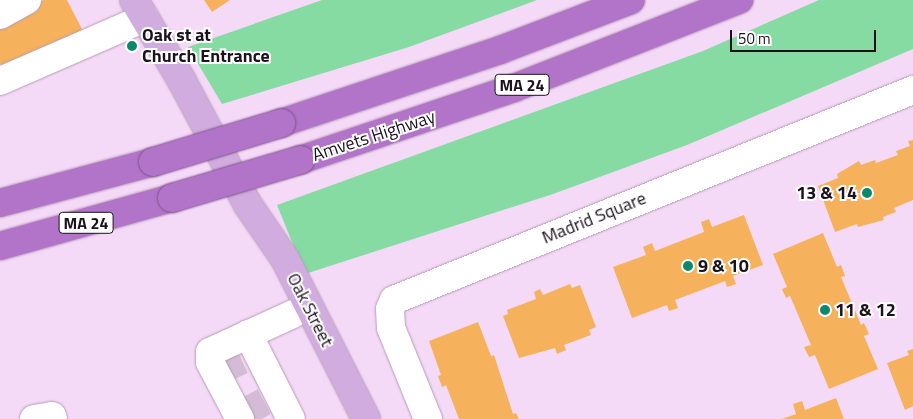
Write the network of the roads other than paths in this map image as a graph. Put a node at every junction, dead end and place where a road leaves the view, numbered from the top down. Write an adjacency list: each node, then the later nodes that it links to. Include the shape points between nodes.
1 (27, 0): 5 (street)
2 (631, 0): 8 (highway, MA 24, bridge, via 500,50 281,123)
3 (739, 0): 10 (highway, Amvets Highway / MA 24, bridge, via 514,88 300,160)
4 (140, 9): 6 (street); 9 (main road, Oak Street)
5 (0, 15)
6 (0, 80)
7 (913, 90): 19 (street, Madrid Square, via 394,300 390,309 391,328)
8 (0, 203)
9 (248, 205): 11 (main road, Oak Street, via 269,264); 18 (main road, Oak Street, via 284,260)
10 (0, 246)
11 (293, 314): 12 (street); 17 (main road, Oak Street)
12 (239, 367): 13 (street); 13 (street)
13 (253, 409): 16 (street)
14 (34, 419): 15 (street, via 52,416)
15 (53, 419)
16 (291, 419)
17 (345, 419)
18 (366, 419)
19 (428, 419)

